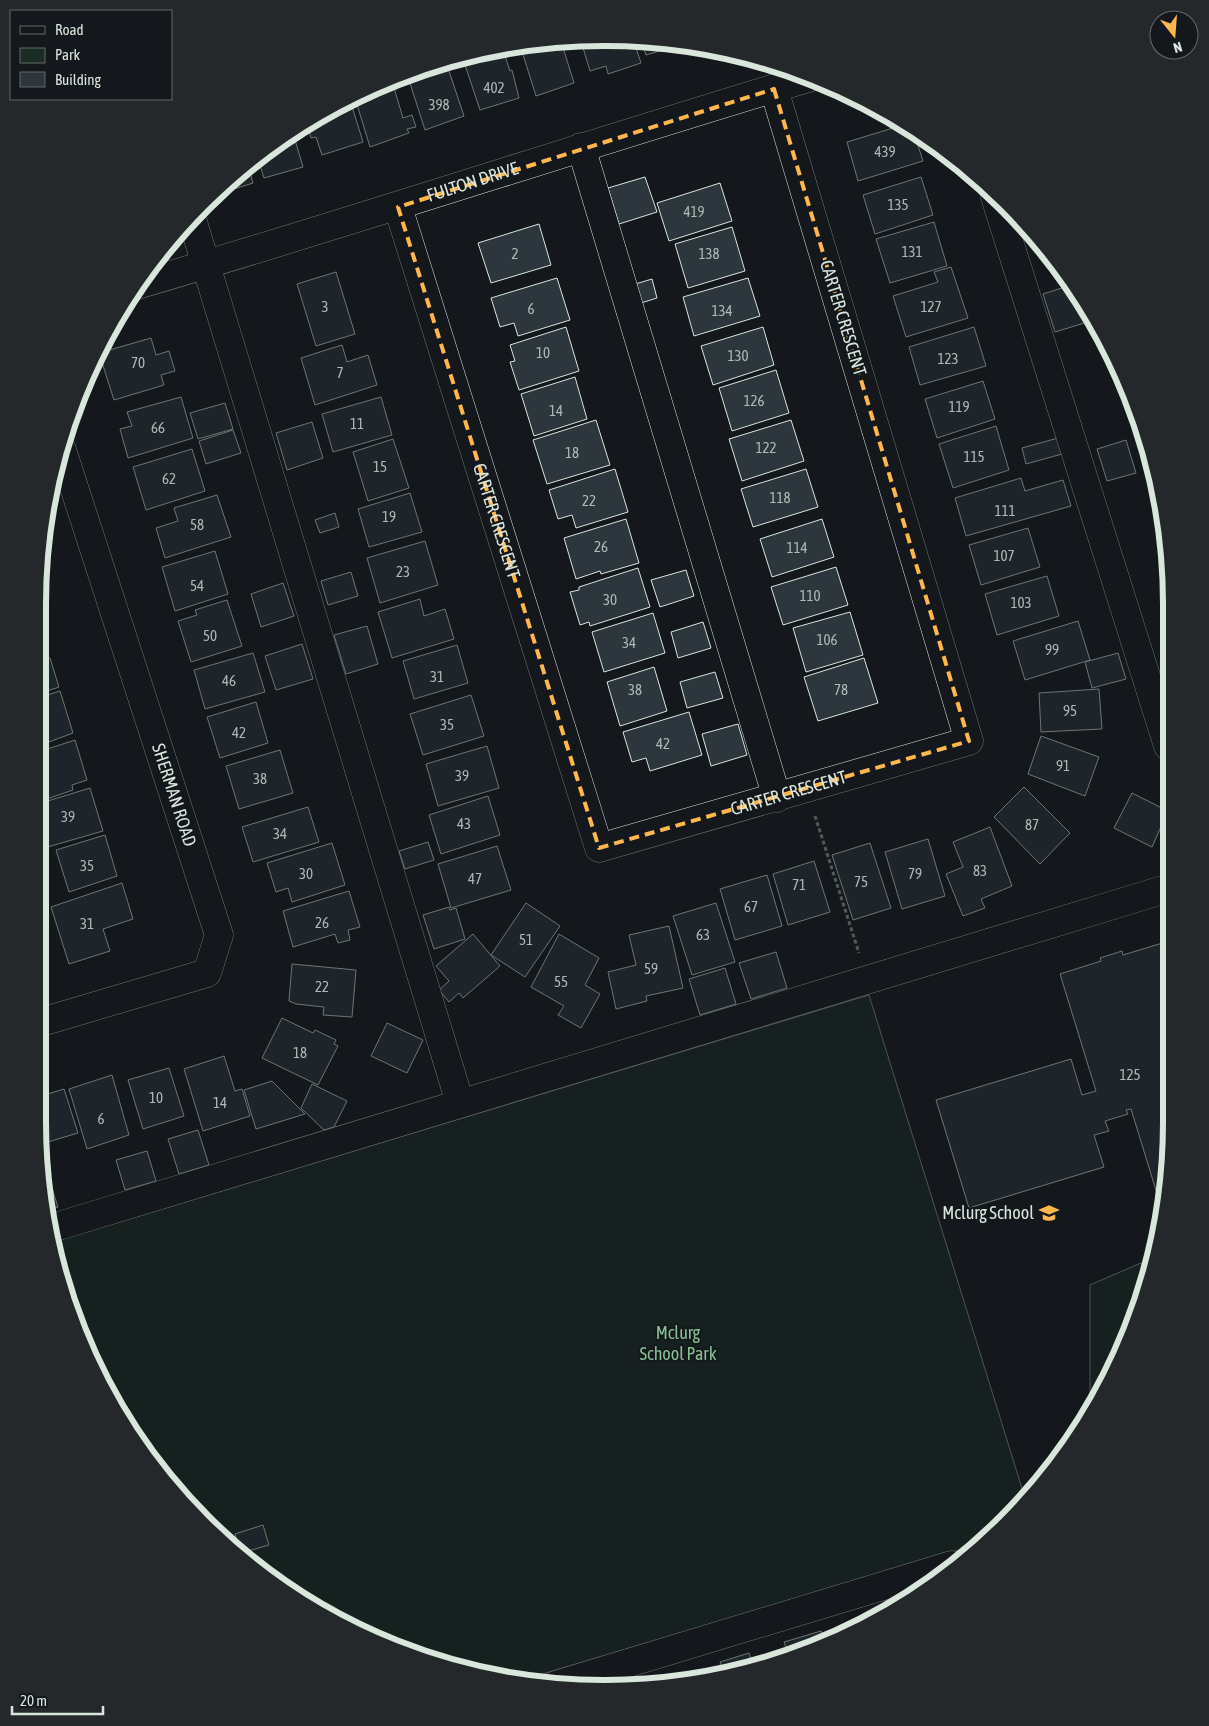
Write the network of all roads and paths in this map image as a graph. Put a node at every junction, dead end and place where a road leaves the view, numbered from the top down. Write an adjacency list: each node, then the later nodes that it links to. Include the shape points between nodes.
1 (797, 81): 2 (street, FULTON DRIVE)
2 (774, 88): 3 (street, FULTON DRIVE); 11 (street, CARTER CRESCENT, via 969,741)
3 (581, 146): 4 (street, FULTON DRIVE); 12 (street)
4 (398, 206): 7 (street, FULTON DRIVE); 12 (street, CARTER CRESCENT, via 599,848)
5 (999, 210): 10 (street)
6 (194, 226): 7 (street)
7 (206, 265): 8 (street, FULTON DRIVE); 16 (street)
8 (150, 281)
9 (65, 460): 15 (street, SHERMAN ROAD, via 219,935 207,973)
10 (1163, 730)
11 (807, 789): 12 (street, CARTER CRESCENT); 14 (path)
12 (777, 798)
13 (1163, 890): 14 (street)
14 (867, 979): 16 (street)
15 (46, 1021)
16 (460, 1103): 17 (street)
17 (56, 1227)
18 (936, 1570): 19 (street)
19 (575, 1679)

